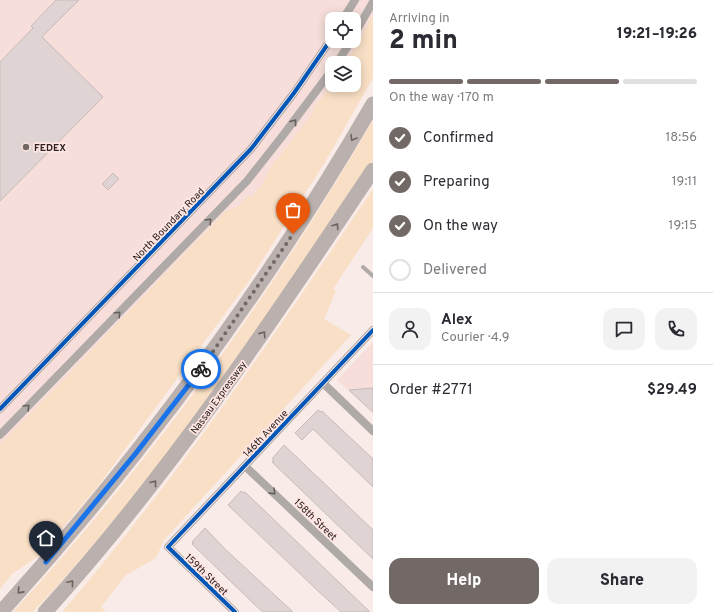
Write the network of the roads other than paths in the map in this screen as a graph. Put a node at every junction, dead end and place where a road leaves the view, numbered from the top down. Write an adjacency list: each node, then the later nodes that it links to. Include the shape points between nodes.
1 (355, 0): 3 (street)
2 (373, 2): 4 (street)
3 (347, 12)
4 (361, 23)
5 (325, 48): 13 (street, North Boundary Road, via 294,93 246,153)
6 (325, 80): 15 (street, one-way to 6, via 246,181)
7 (373, 104): 19 (highway, one-way to 19, via 296,230 200,369 110,486)
8 (373, 170): 20 (highway, Nassau Expressway, one-way to 8, via 131,512 200,423 269,326)
9 (363, 267): 10 (lane)
10 (373, 276)
11 (373, 330): 12 (street, 146th Avenue)
12 (323, 383): 14 (street); 16 (street, 146th Avenue)
13 (0, 409)
14 (373, 431)
15 (0, 435)
16 (245, 466): 17 (street, 146th Avenue); 18 (street, 158th Street, one-way to 18)
17 (168, 547): 21 (street, 159th Street)
18 (373, 587)
19 (1, 612)
20 (45, 612)
21 (235, 612)

